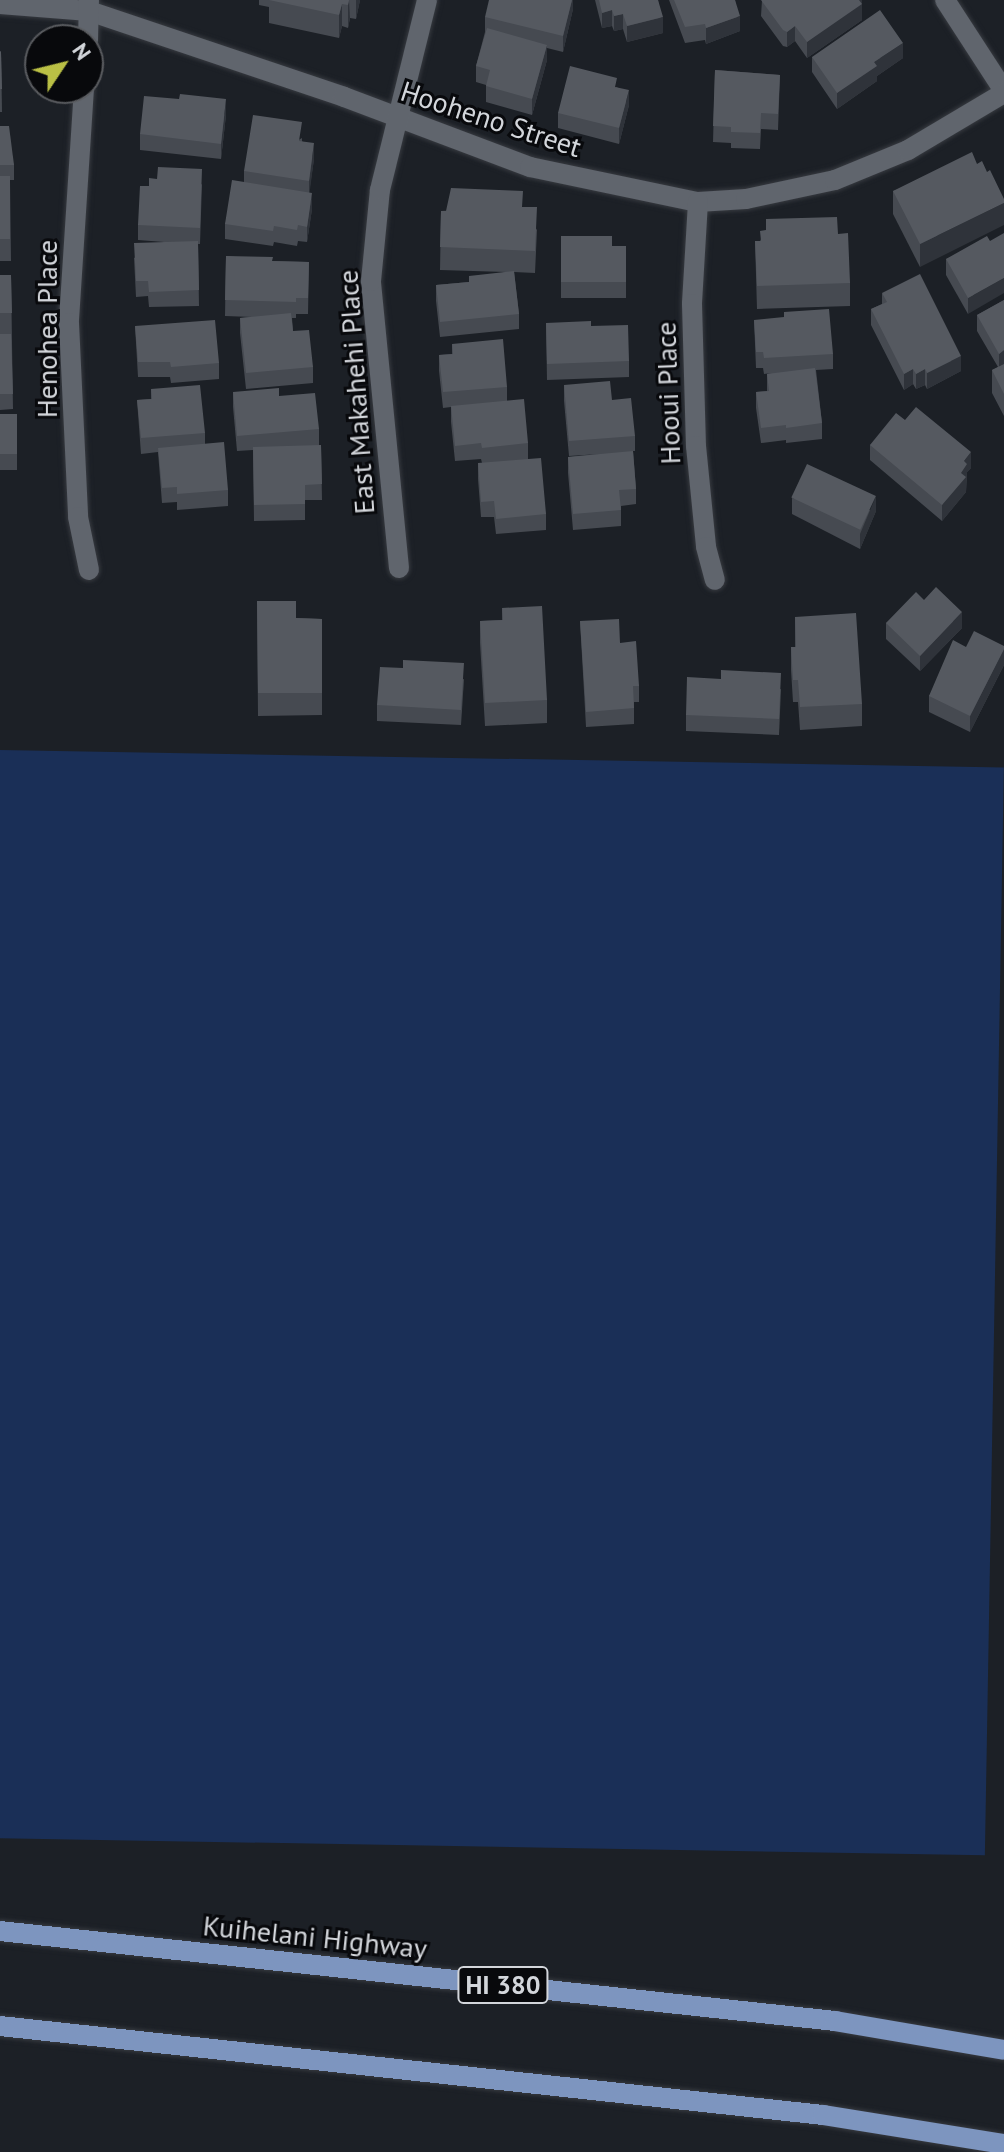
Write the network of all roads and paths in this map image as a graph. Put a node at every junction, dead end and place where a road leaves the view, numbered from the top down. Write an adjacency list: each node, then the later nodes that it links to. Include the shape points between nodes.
1 (427, 0): 7 (street, East Makahehi Place)
2 (945, 0): 5 (street)
3 (0, 4): 4 (street, Hooheno Street)
4 (89, 5): 7 (street, Hooheno Street)
5 (1004, 92): 8 (street, Hooheno Street, via 908,150 835,180 746,199)
6 (83, 104): 10 (street, Henohea Place, via 69,323 78,517)
7 (396, 118): 8 (street, Hooheno Street, via 530,167); 9 (street, East Makahehi Place, via 380,190 371,281)
8 (698, 202): 11 (street, Hooui Place, via 692,304 696,446 706,547)
9 (399, 568)
10 (89, 570)
11 (715, 580)
12 (0, 1931): 14 (main road, Kuihelani Highway / HI 380, via 835,2021)
13 (0, 2026): 15 (main road, via 823,2115)
14 (1004, 2050)
15 (1004, 2144)

